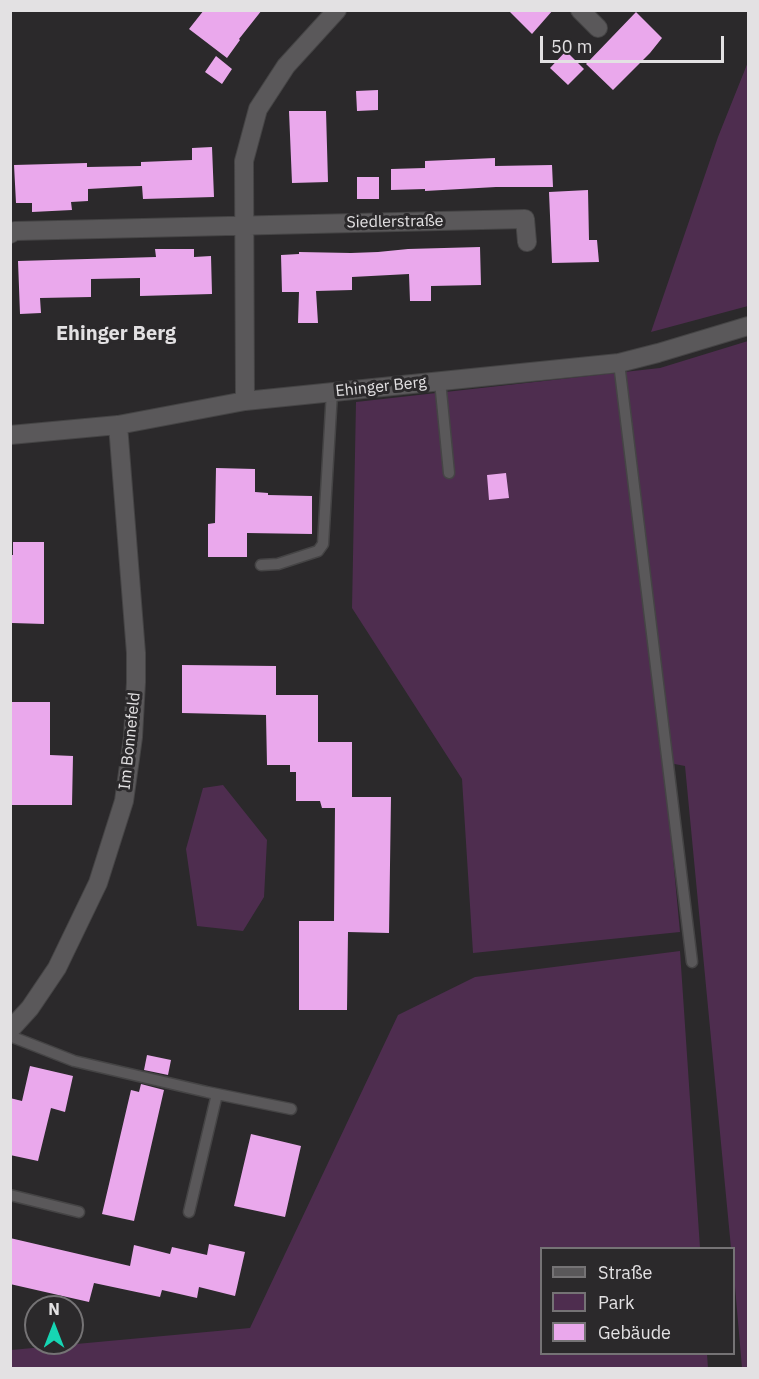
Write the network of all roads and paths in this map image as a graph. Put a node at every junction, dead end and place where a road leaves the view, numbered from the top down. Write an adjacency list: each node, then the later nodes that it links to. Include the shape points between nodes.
1 (337, 10): 4 (street, via 286,66 258,109 244,161)
2 (580, 10): 3 (street)
3 (598, 28)
4 (243, 226): 5 (street, Siedlerstraße); 6 (street, Siedlerstraße, via 525,219); 11 (street)
5 (10, 234)
6 (527, 242)
7 (748, 326): 8 (street, Ehinger Berg)
8 (619, 363): 9 (street, Ehinger Berg); 16 (lane)
9 (440, 381): 10 (street, Ehinger Berg); 14 (lane)
10 (332, 392): 11 (street, Ehinger Berg); 15 (lane, via 323,544 318,551 279,564)
11 (245, 400): 12 (street, Ehinger Berg)
12 (118, 425): 13 (street, Ehinger Berg); 17 (street, Im Bonnefeld, via 136,653 133,737 124,801 98,883 57,968)
13 (10, 435)
14 (449, 473)
15 (261, 565)
16 (692, 963)
17 (10, 1030)
18 (10, 1036): 19 (lane, via 74,1061)
19 (218, 1094): 20 (lane); 23 (lane)
20 (291, 1109)
21 (10, 1195): 22 (lane)
22 (79, 1212)
23 (189, 1212)

